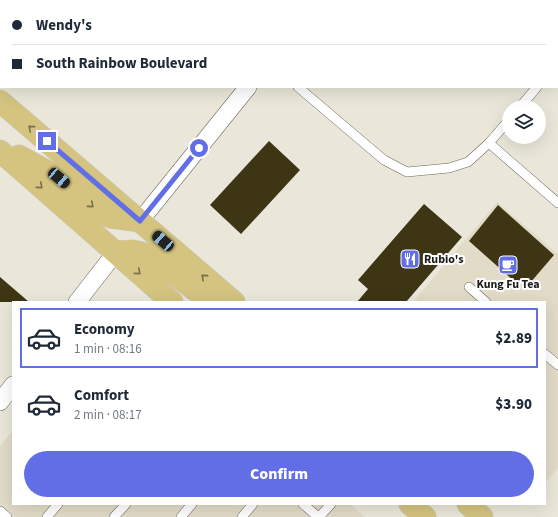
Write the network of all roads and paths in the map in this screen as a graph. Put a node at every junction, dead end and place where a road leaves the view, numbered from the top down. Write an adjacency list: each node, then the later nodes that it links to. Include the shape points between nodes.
1 (247, 88): 11 (street)
2 (299, 88): 7 (lane, via 384,160 406,172 449,168 468,162)
3 (536, 88): 4 (lane)
4 (526, 100)
5 (0, 101): 11 (main road, one-way to 5)
6 (502, 128): 7 (lane)
7 (489, 143): 10 (lane)
8 (0, 146): 11 (main road, one-way to 11, via 59,178 102,213 110,217)
9 (0, 151): 12 (main road, one-way to 12)
10 (558, 203)
11 (140, 221): 17 (main road, one-way to 11)
12 (116, 252): 14 (street); 15 (main road, one-way to 15); 16 (main road, via 142,252)
13 (469, 287): 18 (lane)
14 (78, 301)
15 (171, 301)
16 (210, 301)
17 (233, 301)
18 (485, 301)
19 (546, 355): 20 (lane)
20 (558, 365)
21 (12, 387): 22 (street)
22 (0, 402)
23 (57, 505): 33 (lane)
24 (125, 505): 34 (lane)
25 (191, 505): 35 (lane)
26 (252, 505): 36 (lane)
27 (304, 505): 37 (lane)
28 (330, 505): 37 (lane)
29 (411, 505): 38 (main road)
30 (469, 505): 39 (main road)
31 (0, 511): 32 (lane)
32 (7, 517)
33 (47, 517)
34 (114, 517)
35 (181, 517)
36 (242, 517)
37 (319, 517)
38 (425, 517)
39 (482, 517)

